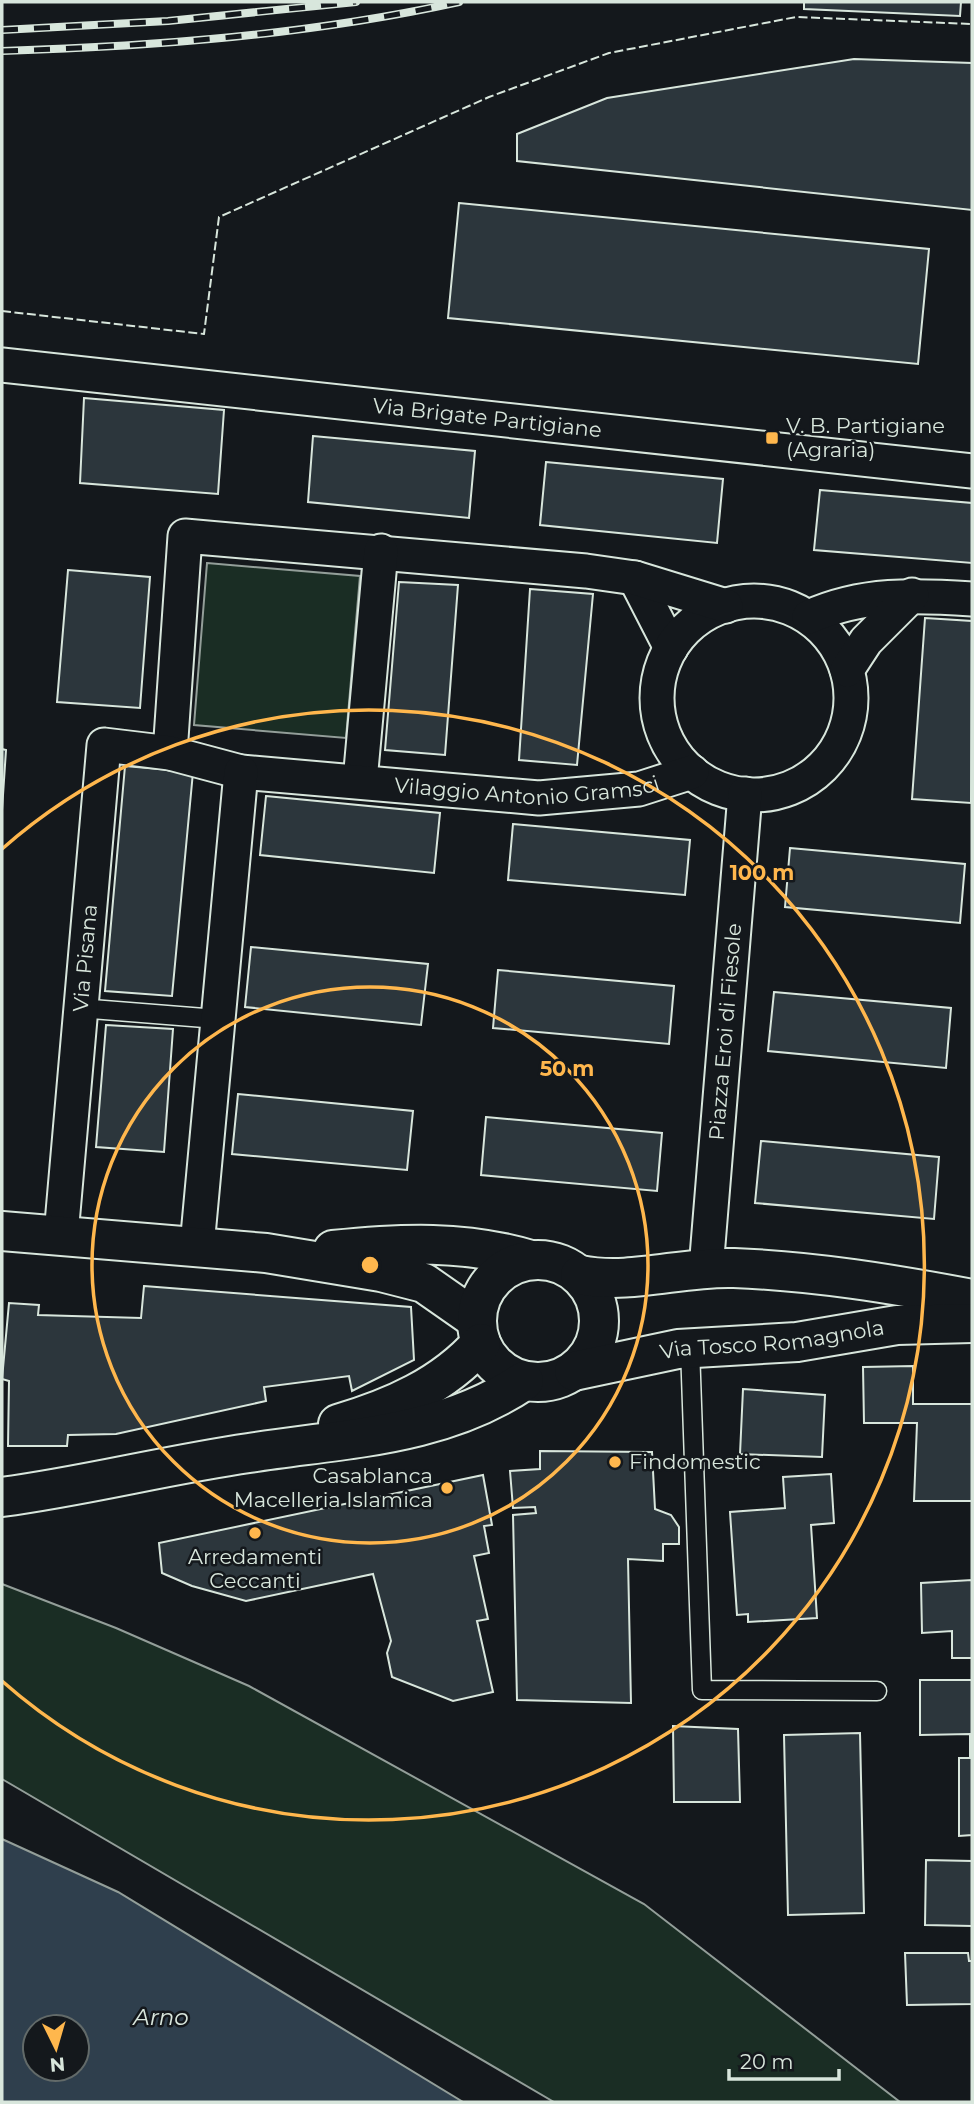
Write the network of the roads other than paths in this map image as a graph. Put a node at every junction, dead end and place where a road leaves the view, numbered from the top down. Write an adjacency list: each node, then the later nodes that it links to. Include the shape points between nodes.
1 (2, 365): 2 (street, Via Brigate Partigiane)
2 (972, 471)
3 (381, 551): 4 (street); 11 (street, via 185,536); 14 (street)
4 (635, 578): 7 (street); 9 (street)
5 (912, 595): 6 (street); 8 (street, via 855,602); 10 (street, via 866,641)
6 (972, 599)
7 (726, 606): 8 (street, via 765,601); 9 (street, via 696,620)
8 (809, 617): 10 (street, via 832,640)
9 (671, 648): 13 (street, via 660,674 657,709 665,737)
10 (848, 670): 15 (street, via 848,724 828,761 792,787)
11 (170, 753): 12 (street, Vilaggio Antonio Gramsci); 16 (street, Via Pisana, via 104,745)
12 (241, 772): 14 (street, Vilaggio Antonio Gramsci); 17 (street)
13 (692, 772): 14 (street, Vilaggio Antonio Gramsci, via 653,787 562,798); 15 (street, via 718,788)
14 (360, 781)
15 (745, 794): 23 (street, Piazza Eroi di Fiesole)
16 (79, 1008): 17 (lane); 19 (street, Via Pisana)
17 (217, 1019): 20 (street)
18 (2, 1231): 19 (main road)
19 (61, 1235): 20 (main road)
20 (197, 1246): 21 (main road)
21 (282, 1255): 22 (main road, via 458,1244); 27 (main road, via 424,1283)
22 (531, 1260): 24 (main road, via 554,1262); 27 (main road, via 509,1268 491,1282 479,1303)
23 (706, 1269): 24 (main road, via 632,1278); 25 (main road, via 877,1281)
24 (580, 1275): 29 (main road, via 595,1298 600,1328 589,1356)
25 (972, 1299)
26 (972, 1323): 28 (main road, Via Tosco Romagnola, via 923,1323 797,1342)
27 (479, 1331): 30 (main road, via 499,1369); 31 (main road, via 460,1365 402,1401)
28 (690, 1348): 29 (main road, Via Tosco Romagnola); 33 (lane, via 702,1690)
29 (574, 1371): 30 (main road, via 547,1382)
30 (524, 1381): 31 (main road, via 459,1416 408,1430)
31 (250, 1452): 32 (main road)
32 (2, 1497)
33 (877, 1691)

